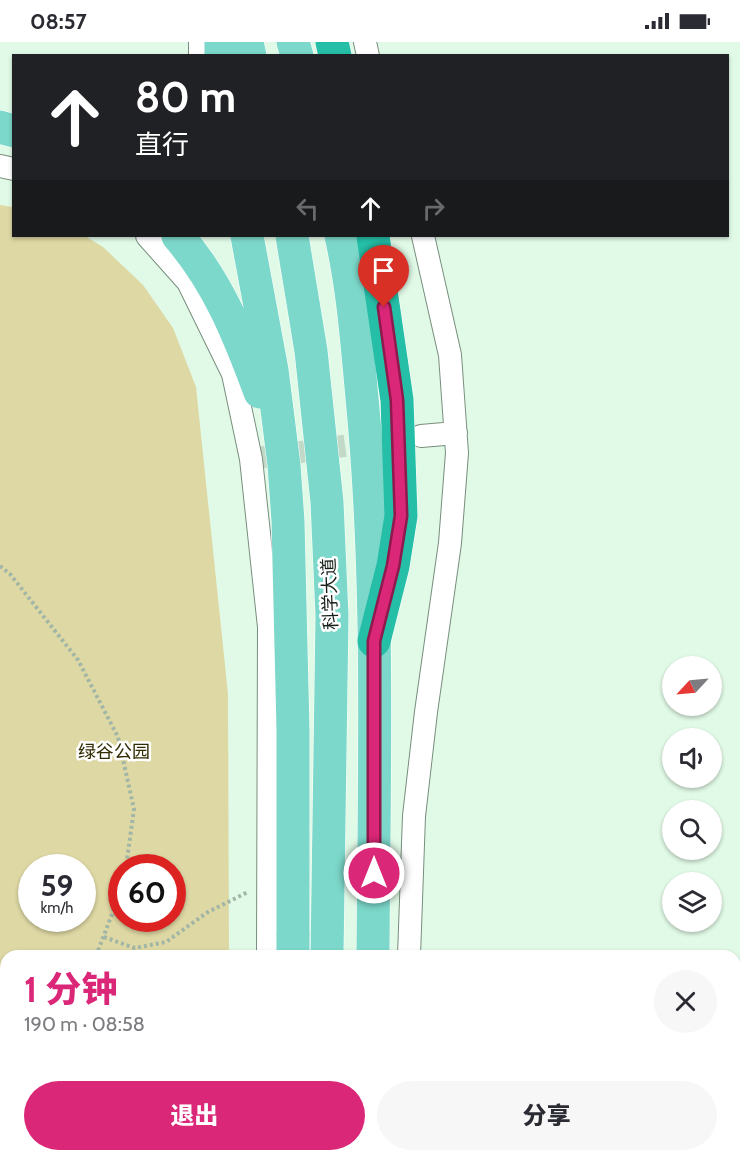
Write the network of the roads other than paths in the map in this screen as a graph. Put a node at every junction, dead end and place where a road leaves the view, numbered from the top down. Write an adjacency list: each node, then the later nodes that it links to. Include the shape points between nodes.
1 (148, 237): 10 (street, via 188,282 233,374)
2 (179, 237): 10 (main road, bridge, via 212,281 244,349)
3 (247, 237): 10 (main road, bridge, via 272,370)
4 (292, 237): 14 (main road, 科学大道, via 311,351 327,502 332,605)
5 (341, 237): 11 (main road, via 356,336 370,482)
6 (373, 237): 11 (highway, via 397,400 401,516)
7 (423, 237): 8 (street, via 450,356)
8 (456, 433): 9 (street); 16 (street, via 450,543 414,816)
9 (421, 436)
10 (264, 461): 12 (main road, bridge, via 290,579); 13 (street, via 269,627)
11 (374, 641): 15 (main road)
12 (293, 945)
13 (268, 950)
14 (327, 950)
15 (373, 950)
16 (409, 950)

